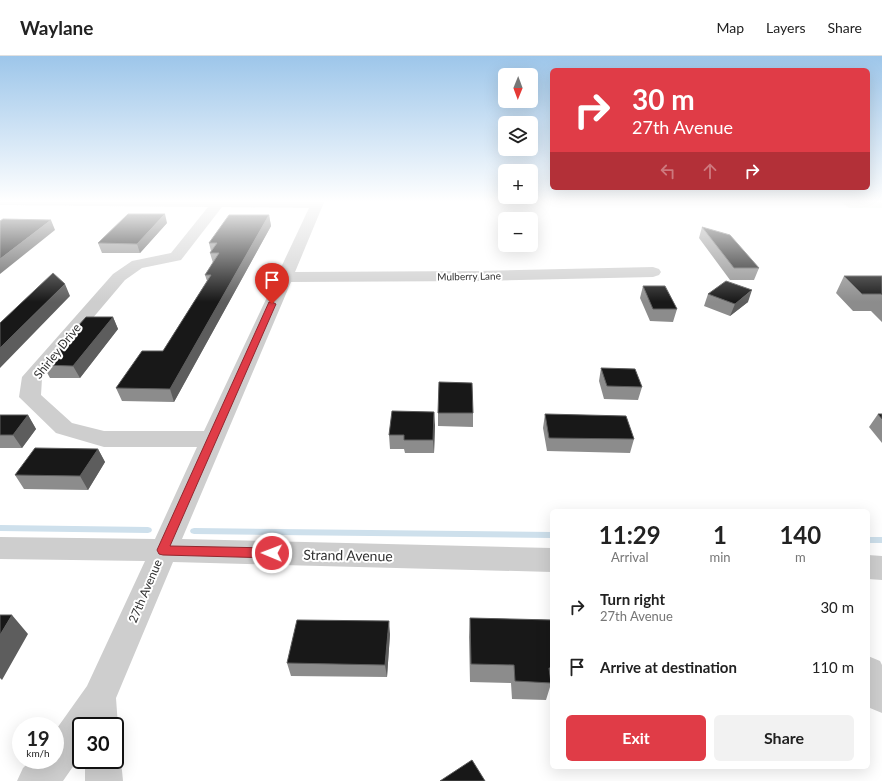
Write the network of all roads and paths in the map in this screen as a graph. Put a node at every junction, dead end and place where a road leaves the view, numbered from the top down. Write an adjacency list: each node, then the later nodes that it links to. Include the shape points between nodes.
1 (194, 234): 5 (street, Shirley Drive, via 176,257 137,264 119,278 32,377 30,397 64,428 104,439)
2 (304, 234): 4 (street, 27th Avenue)
3 (653, 272): 4 (street, Mulberry Lane)
4 (284, 277): 5 (street, 27th Avenue)
5 (212, 439): 7 (street, 27th Avenue)
6 (0, 548): 7 (street, Strand Avenue)
7 (163, 550): 8 (street, Strand Avenue); 13 (street, 27th Avenue)
8 (550, 560)
9 (870, 567): 10 (street)
10 (882, 568)
11 (870, 675): 12 (street)
12 (882, 696)
13 (100, 712): 15 (street, 27th Avenue)
14 (103, 769): 16 (street)
15 (36, 781)
16 (104, 781)

